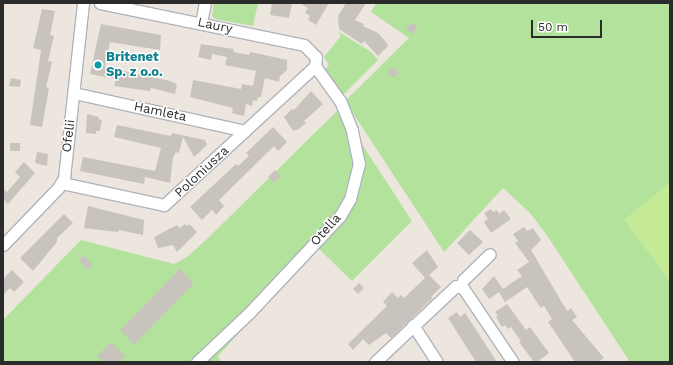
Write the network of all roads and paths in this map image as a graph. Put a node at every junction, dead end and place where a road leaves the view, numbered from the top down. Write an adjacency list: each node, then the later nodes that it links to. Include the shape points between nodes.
1 (83, 3): 6 (street, Ofelii)
2 (100, 3): 4 (street, Laury)
3 (205, 3): 4 (street)
4 (201, 23): 5 (street, Laury, via 304,44 316,57)
5 (315, 66): 7 (street, Poloniusza); 13 (street, Otella, via 340,101 352,130 359,164 350,199 324,233 249,313)
6 (74, 93): 7 (street, Hamleta); 8 (street, Ofelii)
7 (245, 131): 8 (street, Poloniusza, via 164,205)
8 (62, 183): 9 (street)
9 (3, 245)
10 (490, 254): 11 (street)
11 (463, 284): 12 (street, via 453,287); 16 (street)
12 (413, 325): 14 (street); 15 (street)
13 (197, 362)
14 (375, 362)
15 (437, 362)
16 (513, 362)

